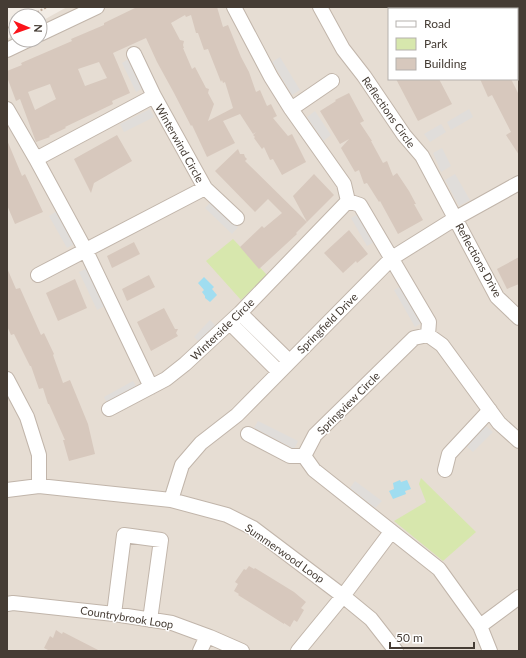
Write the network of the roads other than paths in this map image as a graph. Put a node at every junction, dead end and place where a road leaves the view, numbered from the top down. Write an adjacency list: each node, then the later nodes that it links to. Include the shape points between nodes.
1 (97, 7): 4 (street)
2 (234, 7): 9 (street)
3 (320, 7): 15 (street, Reflections Circle, via 344,49 404,135 422,156)
4 (48, 30)
5 (134, 54): 7 (street)
6 (332, 81): 9 (street)
7 (154, 96): 10 (street, Winterwind Circle); 12 (street, Winterwind Circle)
8 (7, 109): 10 (street)
9 (291, 109): 13 (street, via 344,184)
10 (36, 159): 16 (street)
11 (519, 183): 15 (street, Springfield Drive)
12 (205, 188): 14 (street); 16 (street, Winterwind Circle)
13 (348, 201): 17 (street, via 360,205); 19 (street, Winterside Circle)
14 (237, 218)
15 (456, 218): 17 (street, Springfield Drive); 20 (street, Reflections Drive, via 497,297)
16 (86, 252): 18 (street, Winterwind Circle); 25 (street)
17 (392, 258): 21 (street, via 429,322); 22 (street, Springfield Drive)
18 (38, 275)
19 (235, 318): 22 (street); 23 (street); 25 (street, Winterside Circle, via 185,364)
20 (519, 318)
21 (428, 335): 27 (street, via 442,345); 30 (street, Springview Circle, via 414,338 315,436)
22 (289, 361): 23 (street, Springfield Drive)
23 (279, 372): 34 (street, Springfield Drive, via 237,415 201,443 182,465)
24 (7, 379): 32 (street, via 27,417 39,455)
25 (151, 387): 26 (street, Winterside Circle)
26 (109, 409)
27 (490, 410): 29 (street, via 499,423); 31 (street, via 449,454)
28 (248, 434): 30 (street, via 290,456)
29 (519, 441)
30 (304, 456): 35 (street, via 314,470)
31 (445, 470)
32 (39, 486): 33 (street, Summerwood Loop); 34 (street, Summerwood Loop)
33 (7, 490)
34 (170, 500): 36 (street, Summerwood Loop, via 227,515 253,528)
35 (391, 532): 36 (street); 41 (street, via 439,569)
36 (343, 596): 45 (street); 46 (street, Summerwood Loop, via 371,619)
37 (519, 597): 41 (street)
38 (7, 604): 39 (street, Countrybrook Loop)
39 (114, 614): 40 (street, Countrybrook Loop); 40 (street, via 124,535 161,540)
40 (150, 620): 42 (street, Countrybrook Loop, via 172,623)
41 (480, 626): 47 (street)
42 (207, 636): 43 (street); 44 (street, Countrybrook Loop)
43 (200, 651)
44 (241, 651)
45 (298, 651)
46 (396, 651)
47 (490, 651)

